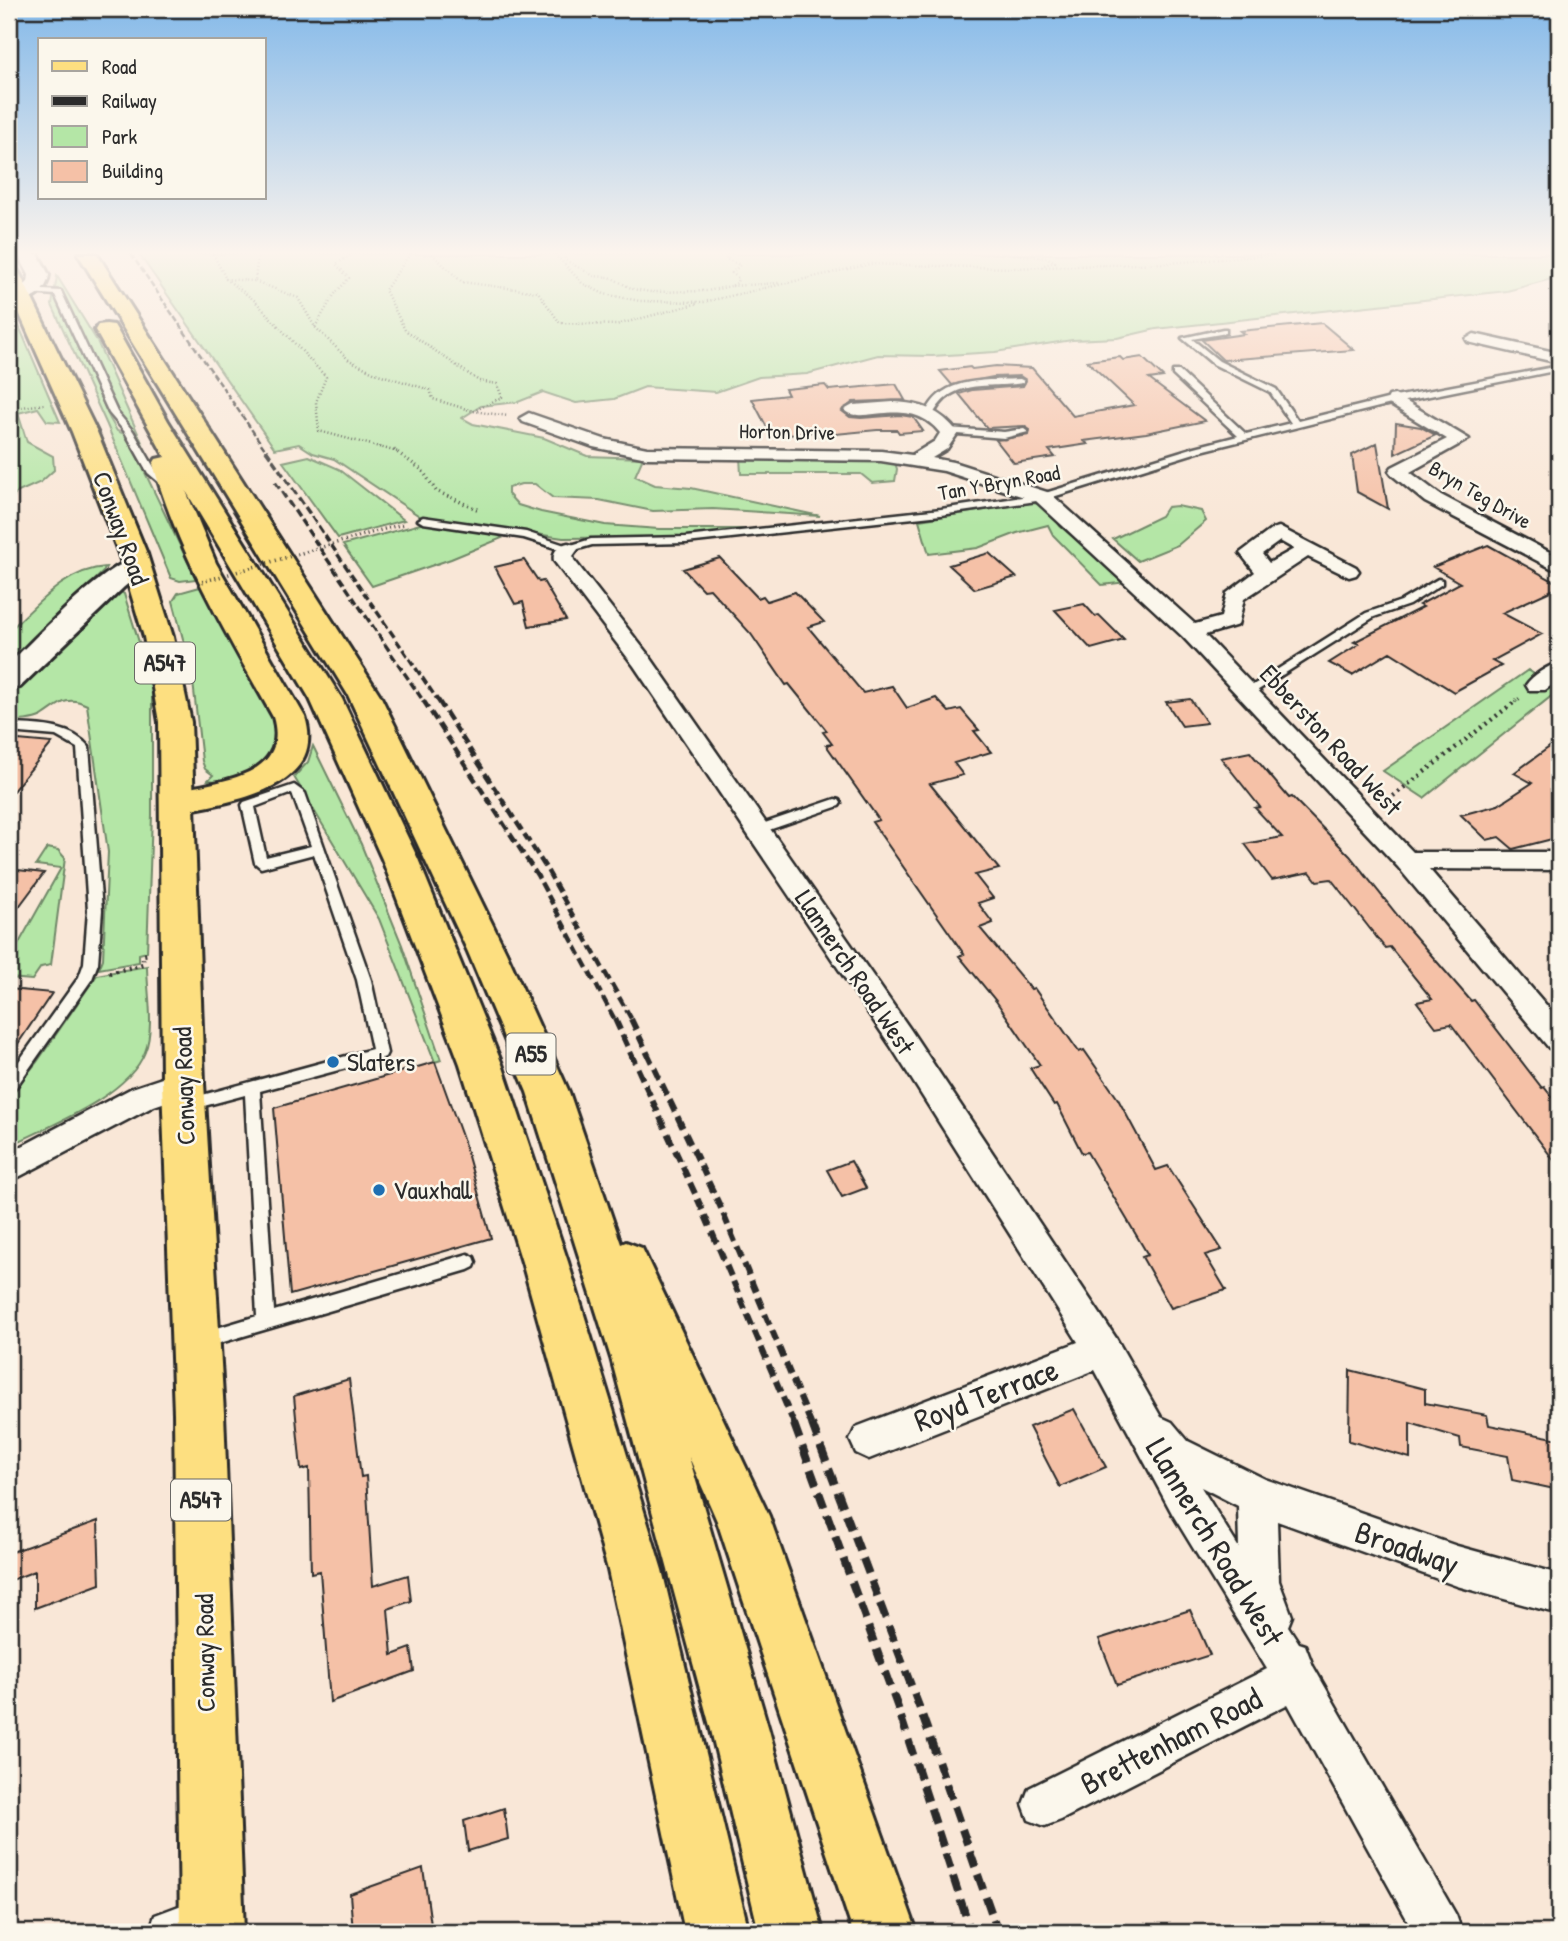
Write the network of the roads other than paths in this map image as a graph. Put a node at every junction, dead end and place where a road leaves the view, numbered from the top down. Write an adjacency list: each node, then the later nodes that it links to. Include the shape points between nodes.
1 (45, 345): 27 (main road, Conway Road / A547)
2 (82, 345): 21 (lane, via 113,413 130,432 151,471)
3 (113, 345): 15 (main road, A55)
4 (144, 345): 46 (main road, A55, via 364,695)
5 (1194, 345): 16 (lane, via 1214,361 1269,386)
6 (1499, 345): 7 (street)
7 (1559, 358)
8 (1559, 368): 11 (lane, Tan Y Bryn Road)
9 (1176, 373): 19 (lane)
10 (1020, 381): 13 (lane, via 954,388 937,398)
11 (1395, 400): 16 (lane, Tan Y Bryn Road); 26 (street, Bryn Teg Drive, via 1460,439 1398,471 1433,498)
12 (853, 410): 13 (street, via 900,406)
13 (930, 413): 17 (street)
14 (529, 418): 20 (street, Horton Drive, via 598,443 647,453)
15 (156, 421): 21 (main road); 60 (main road, A55, via 326,699 401,859 481,1064 545,1262 635,1570)
16 (1296, 425): 19 (lane, Tan Y Bryn Road)
17 (947, 430): 18 (lane, via 1004,435); 20 (street, via 941,445)
18 (1024, 432)
19 (1244, 438): 22 (lane, Tan Y Bryn Road)
20 (916, 461): 22 (street, Horton Drive, via 992,478)
21 (172, 488): 37 (main road, via 201,560 289,717 294,737 277,769 253,783)
22 (1043, 497): 25 (lane, Tan Y Bryn Road, via 749,534 591,542); 31 (street, Ebberston Road West)
23 (422, 520): 25 (lane, Tan Y Bryn Road, via 519,534)
24 (1309, 548): 28 (street); 29 (street); 29 (street, via 1279,533 1250,553)
25 (568, 549): 39 (street, Llannerch Road West, via 564,561 642,662)
26 (1558, 564)
27 (136, 566): 33 (street, via 114,580); 37 (main road, Conway Road / A547, via 170,681)
28 (1349, 571)
29 (1267, 573): 31 (street, via 1234,597 1231,621)
30 (1438, 583): 35 (lane, via 1405,603 1370,615)
31 (1191, 632): 35 (street, Ebberston Road West)
32 (1559, 670): 34 (street)
33 (9, 680)
34 (1537, 685)
35 (1248, 692): 41 (street, Ebberston Road West)
36 (9, 728): 44 (lane, via 64,734 83,747 95,910 91,963 85,979)
37 (177, 801): 47 (main road, Conway Road / A547)
38 (835, 803): 39 (lane)
39 (757, 830): 52 (street, Llannerch Road West, via 900,1037)
40 (317, 849): 40 (lane, via 261,863 248,805 293,789 299,793); 45 (lane, via 364,980 380,1054)
41 (1407, 861): 42 (street); 43 (street, Ebberston Road West)
42 (1559, 861)
43 (1559, 1040)
44 (9, 1086)
45 (252, 1088): 47 (lane); 50 (lane)
46 (548, 1092): 61 (main road, A55, via 639,1371 740,1730); 62 (main road, via 742,1517)
47 (184, 1094): 48 (street, via 144,1097); 51 (main road, Conway Road / A547)
48 (9, 1168)
49 (468, 1262): 50 (lane)
50 (266, 1322): 51 (lane)
51 (195, 1342): 59 (main road, Conway Road / A547)
52 (1103, 1350): 53 (street, Llannerch Road West); 54 (street, Royd Terrace)
53 (1136, 1406): 55 (street, Llannerch Road West, via 1175,1454); 57 (street, Llannerch Road West, via 1187,1501)
54 (869, 1440)
55 (1256, 1496): 56 (street, Broadway, via 1457,1566); 57 (street, Llannerch Road West, via 1259,1581)
56 (1559, 1594)
57 (1297, 1677): 58 (street, Brettenham Road); 63 (street, Llannerch Road West)
58 (1045, 1804)
59 (198, 1927)
60 (717, 1932)
61 (791, 1932)
62 (886, 1932)
63 (1439, 1932)

